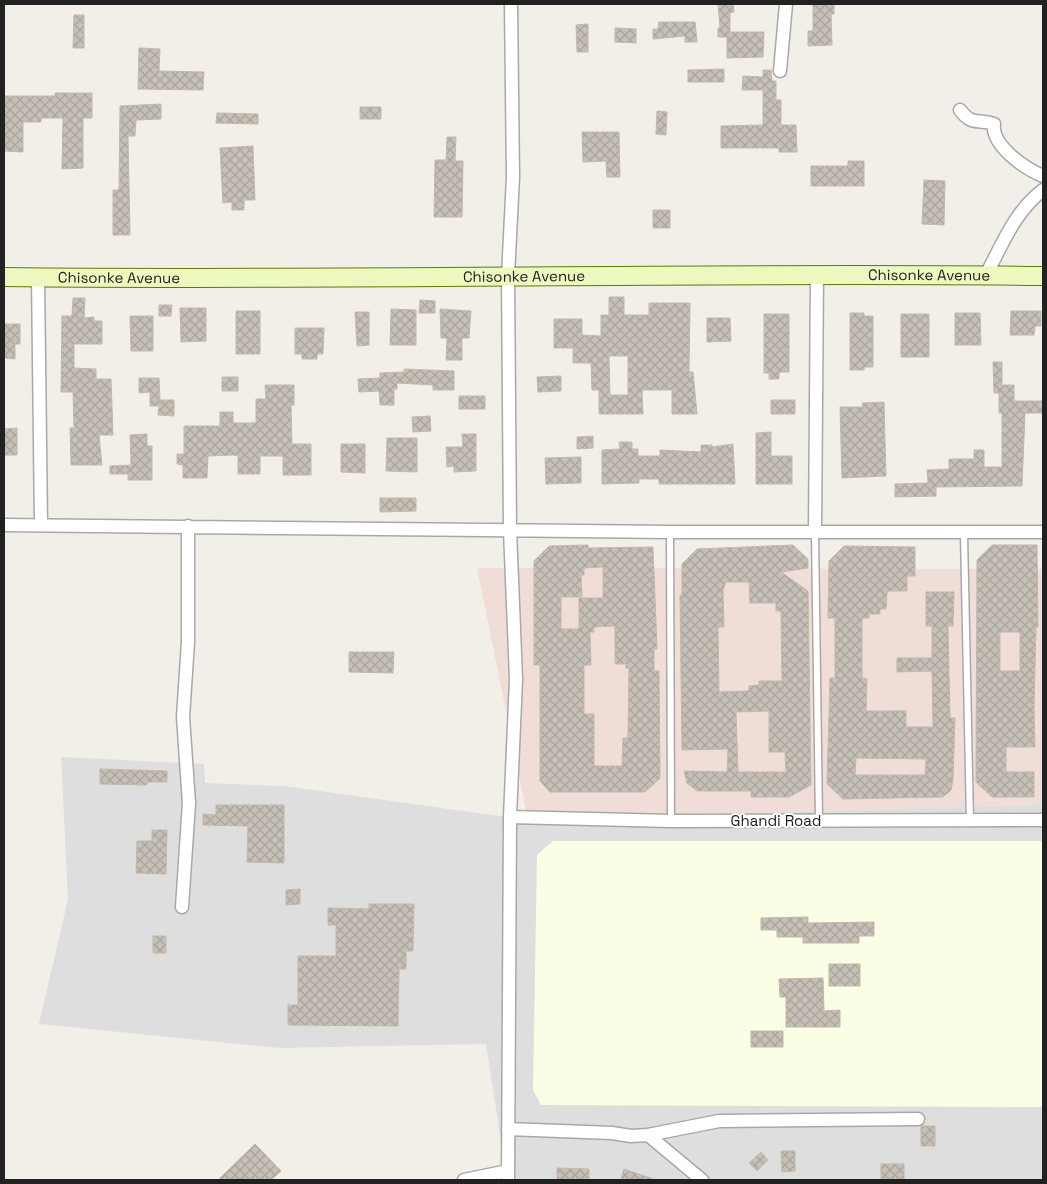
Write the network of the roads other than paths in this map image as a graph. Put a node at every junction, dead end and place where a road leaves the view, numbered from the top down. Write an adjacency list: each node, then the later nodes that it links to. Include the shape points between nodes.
1 (511, 4): 9 (street, via 513,177)
2 (786, 4): 3 (street)
3 (780, 71)
4 (960, 110): 5 (street, via 967,120 994,124 993,130 1002,146)
5 (1043, 176)
6 (1043, 190): 8 (street, via 1017,216)
7 (817, 273): 8 (street, Chisonke Avenue); 9 (street, Chisonke Avenue); 18 (street)
8 (986, 275): 10 (street, Chisonke Avenue)
9 (508, 276): 12 (street, Chisonke Avenue); 16 (street)
10 (1043, 276)
11 (4, 277): 12 (street, Chisonke Avenue)
12 (38, 277): 14 (street)
13 (4, 525): 14 (street)
14 (41, 525): 15 (street)
15 (188, 526): 16 (street); 26 (street, via 188,642 183,717 189,803)
16 (510, 530): 17 (street); 21 (street, via 516,679)
17 (670, 532): 18 (street); 23 (lane)
18 (815, 532): 20 (street); 24 (lane)
19 (1043, 532): 20 (street)
20 (964, 534): 25 (lane)
21 (510, 817): 23 (street, Ghandi Road); 28 (street)
22 (1043, 820): 25 (street, Ghandi Road)
23 (671, 821): 24 (street, Ghandi Road)
24 (819, 821): 25 (street, Ghandi Road)
25 (970, 822)
26 (182, 907)
27 (918, 1119): 29 (street, via 719,1121)
28 (508, 1129): 29 (street); 30 (street)
29 (648, 1135): 32 (street)
30 (508, 1176): 31 (street)
31 (464, 1180)
32 (702, 1180)

